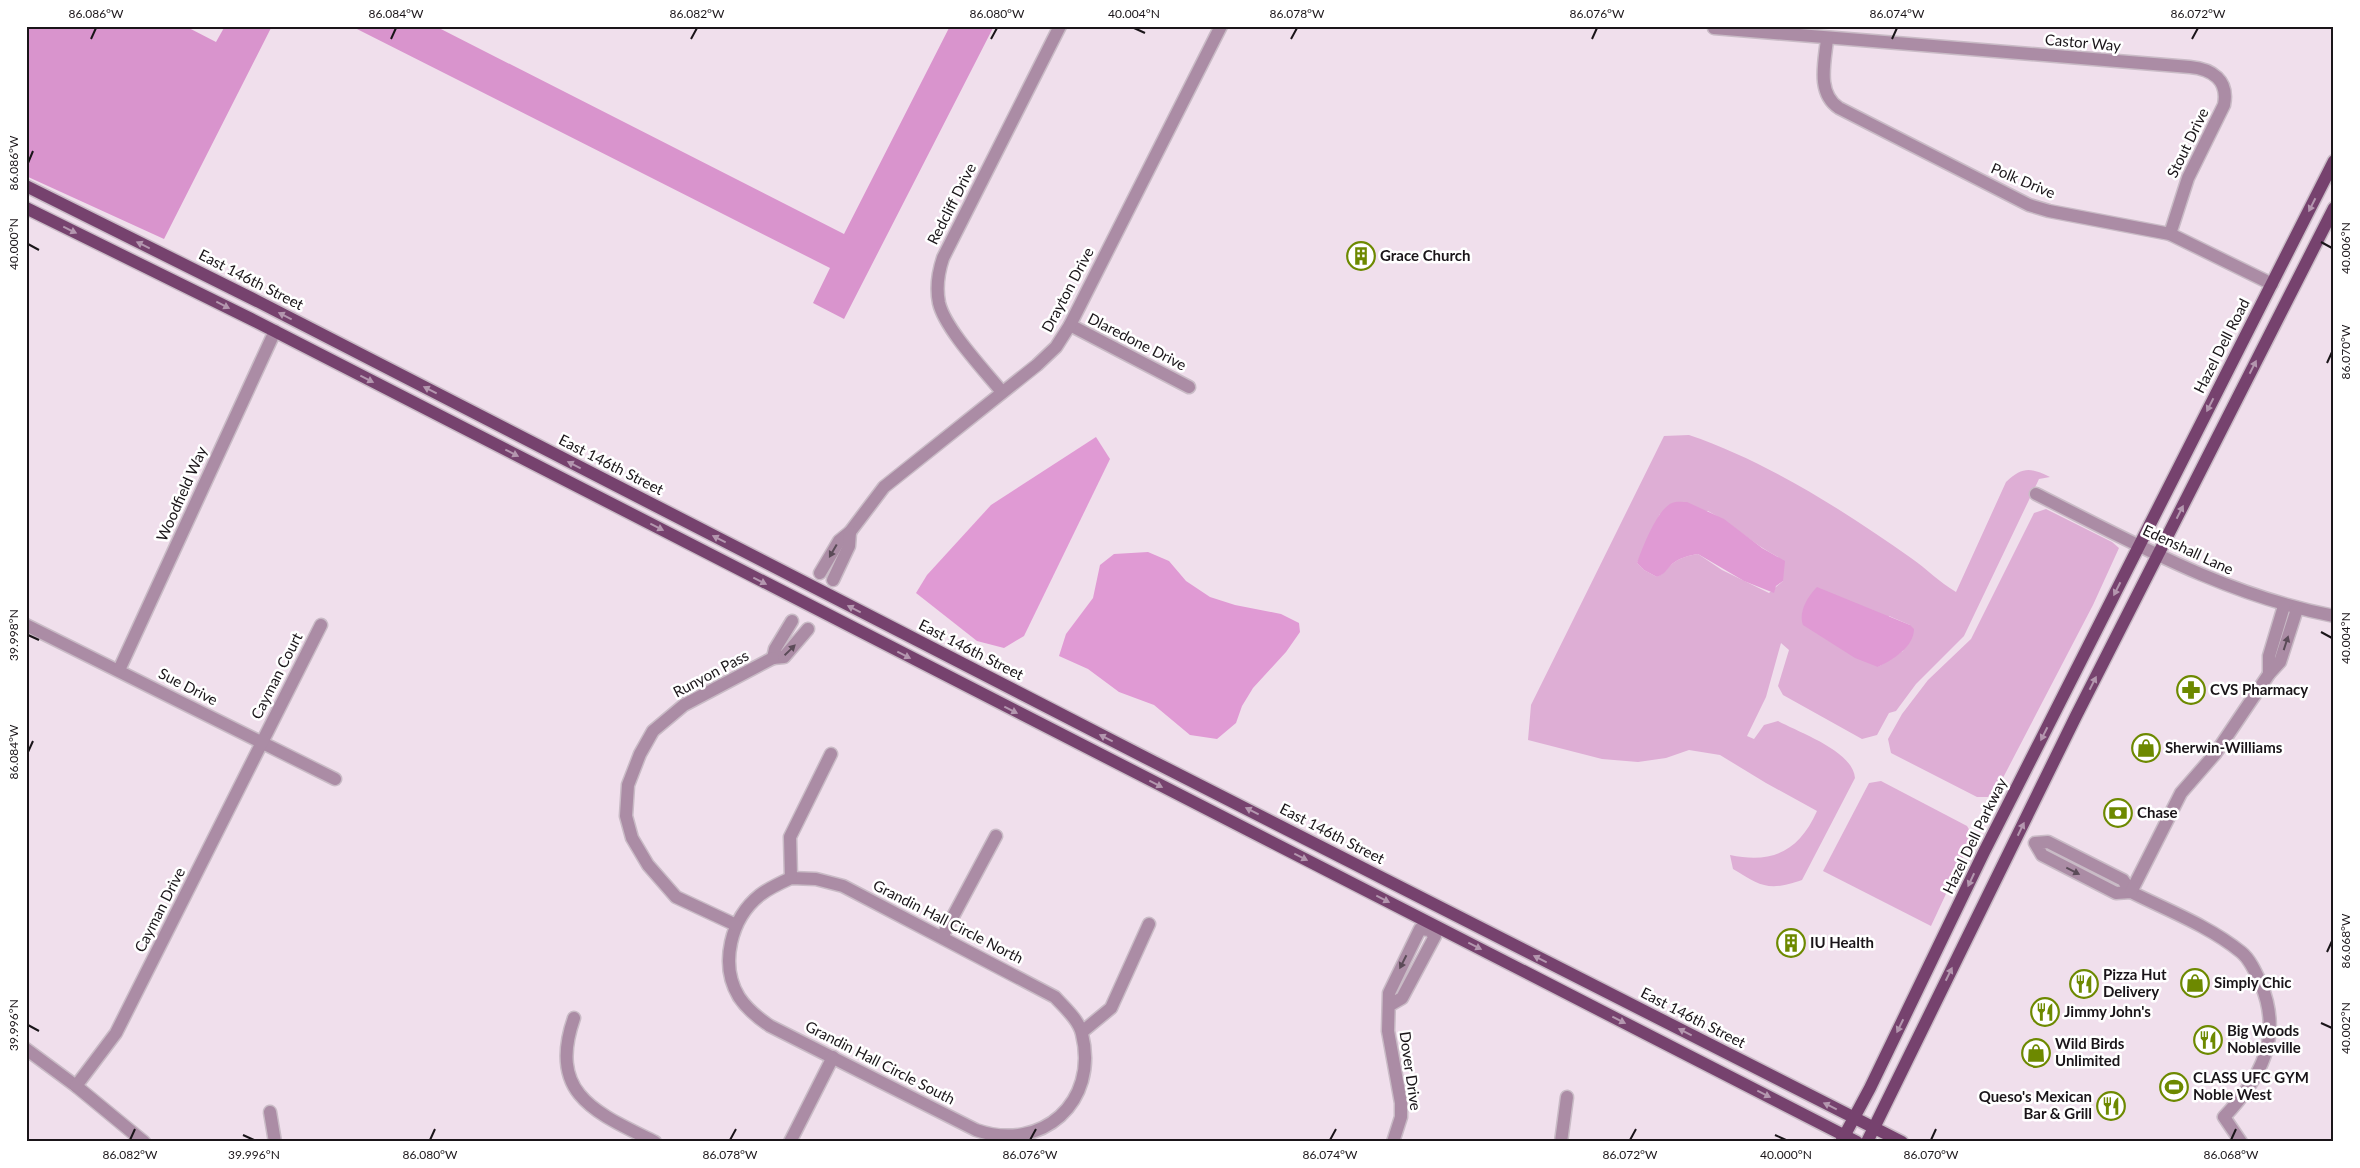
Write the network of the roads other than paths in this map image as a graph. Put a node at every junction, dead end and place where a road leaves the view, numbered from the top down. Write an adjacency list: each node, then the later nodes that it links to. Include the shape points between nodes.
1 (1060, 26): 15 (street, Redcliff Drive, via 943,258 938,275 938,298 945,317)
2 (1221, 26): 12 (street, Drayton Drive)
3 (1714, 28): 4 (street, Castor Way)
4 (1827, 39): 5 (street, Castor Way); 10 (street, Polk Drive, via 1825,88 1830,101 1839,108 2030,205)
5 (2210, 71): 10 (street, Stout Drive, via 2223,85 2224,104 2188,178)
6 (2334, 161): 11 (main road, Hazel Dell Road, one-way to 11)
7 (26, 186): 38 (main road, East 146th Street, one-way to 7)
8 (26, 208): 13 (main road, one-way to 13)
9 (2334, 208): 19 (main road, one-way to 9)
10 (2170, 234): 11 (street, Polk Drive)
11 (2272, 284): 18 (main road, Hazel Dell Road, one-way to 18)
12 (1070, 325): 14 (street, Dlaredone Drive); 15 (street, Drayton Drive, via 1046,357)
13 (275, 331): 30 (street, Woodfield Way); 41 (main road, one-way to 41)
14 (1190, 387)
15 (1002, 392): 17 (street, Drayton Drive, via 884,487)
16 (2036, 494): 18 (street, Edenshall Lane)
17 (850, 532): 20 (street, Drayton Drive, one-way to 20, via 839,541); 21 (street, Drayton Drive, via 849,546)
18 (2139, 546): 19 (street, Edenshall Lane); 50 (main road, Hazel Dell Parkway, one-way to 50)
19 (2158, 555): 22 (street, Edenshall Lane, via 2232,588); 51 (main road, one-way to 19)
20 (820, 573)
21 (833, 580)
22 (2284, 606): 23 (street, Edenshall Lane); 31 (street, via 2269,656)
23 (2297, 609): 24 (street, Edenshall Lane); 31 (street, one-way to 23, via 2280,662)
24 (2334, 616)
25 (792, 621): 29 (street, Runyon Pass)
26 (26, 625): 30 (street, Sue Drive)
27 (321, 625): 32 (street, Cayman Court)
28 (808, 630): 29 (street, Runyon Pass, one-way to 28, via 784,656)
29 (773, 658): 40 (street, Runyon Pass, via 684,705 653,731 628,786 626,816 632,838 648,866 676,896)
30 (120, 670): 32 (street, Sue Drive)
31 (2269, 674): 37 (street, via 2215,754 2182,793)
32 (262, 743): 34 (street, Sue Drive); 47 (street, Cayman Drive, via 116,1033)
33 (831, 754): 36 (street, via 790,837)
34 (336, 779)
35 (996, 836): 42 (street)
36 (791, 878): 40 (street, via 760,895); 42 (street, Grandin Hall Circle North, via 816,879 843,886)
37 (2131, 892): 37 (street, one-way to 37, via 2123,880 2048,842 2035,843 2042,855 2116,892); 62 (street, via 2217,936 2243,953 2255,970 2268,1004 2271,1025 2257,1073 2241,1099 2224,1117)
38 (1440, 908): 41 (street, Dover Drive); 50 (main road, East 146th Street, one-way to 38)
39 (1149, 924): 44 (street, via 1112,1008)
40 (736, 925): 46 (street, Grandin Hall Circle South, via 729,962 733,983 743,1003 770,1026)
41 (1430, 927): 52 (main road, one-way to 52); 57 (street, Dover Drive, via 1435,936 1402,998 1390,1005 1388,1031 1402,1117)
42 (942, 937): 44 (street, Grandin Hall Circle North, via 1055,997)
43 (574, 1018): 55 (street, via 568,1035 570,1082 586,1104)
44 (1082, 1032): 46 (street, Grandin Hall Circle South, via 1084,1064 1074,1101 1040,1130 1009,1137 976,1130)
45 (26, 1049): 47 (street)
46 (833, 1057): 56 (street)
47 (76, 1086): 53 (street)
48 (1567, 1097): 58 (street)
49 (270, 1112): 54 (street)
50 (1854, 1118): 51 (main road, East 146th Street); 52 (main road, Hazel Dell Parkway)
51 (1874, 1127): 60 (main road); 61 (main road, East 146th Street)
52 (1843, 1139): 59 (main road)
53 (144, 1142)
54 (276, 1142)
55 (655, 1142)
56 (790, 1142)
57 (1393, 1142)
58 (1561, 1142)
59 (1857, 1142)
60 (1867, 1142)
61 (1902, 1142)
62 (2241, 1142)

